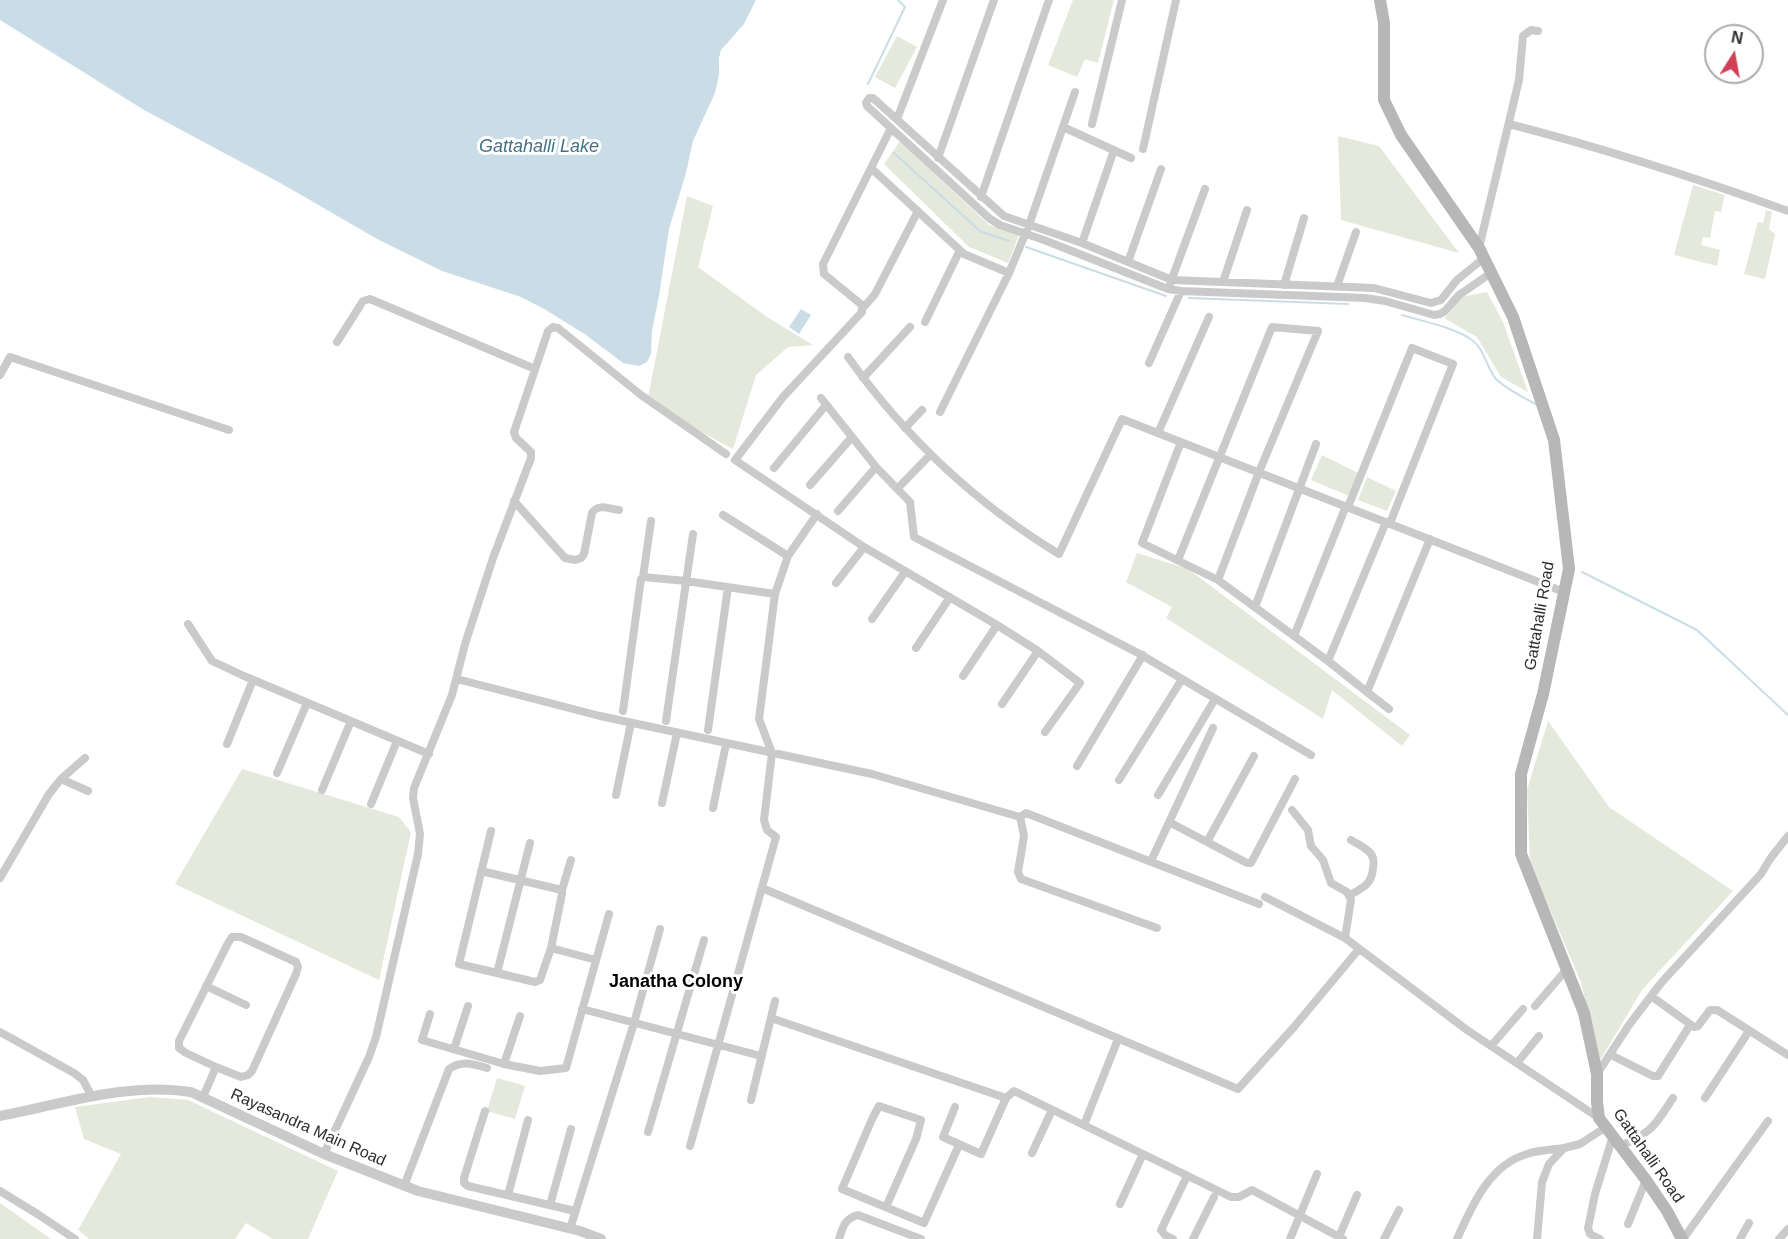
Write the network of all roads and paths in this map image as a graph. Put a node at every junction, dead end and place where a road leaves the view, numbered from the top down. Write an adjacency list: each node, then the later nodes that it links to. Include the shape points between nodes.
1 (943, 0): 9 (street)
2 (994, 0): 16 (street)
3 (1049, 0): 21 (street)
4 (1122, 0): 10 (street)
5 (1176, 0): 14 (street)
6 (1380, 0): 30 (main road, Gattahalli Road, via 1384,23 1384,100 1401,135)
7 (1538, 31): 11 (street, via 1531,30 1523,36)
8 (1075, 92): 12 (street)
9 (897, 119): 13 (street, via 873,98 867,100 867,106); 16 (street)
10 (1092, 124)
11 (1509, 124): 24 (street, via 1584,143); 30 (street)
12 (1063, 127): 15 (street); 26 (street)
13 (891, 128): 18 (street); 26 (street, via 990,219 1000,225)
14 (1143, 149)
15 (1114, 150): 17 (street); 28 (street)
16 (938, 158): 21 (street)
17 (1131, 158)
18 (871, 168): 23 (street); 40 (street, via 823,264 824,274)
19 (1161, 169): 31 (street)
20 (1205, 189): 34 (street)
21 (981, 197): 26 (street)
22 (1247, 210): 35 (street)
23 (918, 211): 29 (street); 40 (street, via 875,294)
24 (1788, 211)
25 (1304, 218): 36 (street)
26 (1027, 229): 28 (street); 32 (street); 38 (street)
27 (1356, 232): 37 (street)
28 (1082, 243): 31 (street)
29 (960, 250): 32 (street); 42 (street)
30 (1481, 253): 33 (main road, Gattahalli Road); 37 (street, via 1437,302 1374,288)
31 (1128, 262): 34 (street)
32 (1009, 273): 51 (street)
33 (1491, 273): 39 (street, via 1459,295 1445,311 1434,315 1365,298); 86 (main road, Gattahalli Road, via 1513,317 1554,440 1569,569)
34 (1172, 280): 35 (street); 38 (street)
35 (1223, 282): 36 (street)
36 (1284, 285): 37 (street)
37 (1338, 286)
38 (1168, 289): 39 (street)
39 (1181, 291): 46 (street)
40 (862, 308): 71 (street, via 783,397 735,460)
41 (1209, 317): 54 (street)
42 (925, 322)
43 (910, 327): 49 (street)
44 (337, 342): 47 (street, via 363,301 370,299)
45 (848, 357): 49 (street)
46 (1149, 363)
47 (535, 369): 58 (street, via 548,330 558,328 641,395); 67 (street, via 515,427 516,438 531,452 531,458)
48 (0, 375): 53 (street, via 10,357)
49 (863, 378): 52 (street)
50 (922, 410): 52 (street)
51 (940, 412)
52 (904, 428): 59 (street)
53 (229, 430)
54 (1158, 433): 56 (street); 59 (street, via 1122,418 1059,554 989,507)
55 (852, 437): 61 (street); 62 (street, via 824,402); 64 (street)
56 (1181, 442): 60 (street); 79 (street, via 1142,543)
57 (1316, 444): 66 (street)
58 (726, 454)
59 (930, 454): 65 (street)
60 (1220, 457): 63 (street); 63 (street, via 1272,327 1318,331); 79 (street)
61 (876, 467): 65 (street); 70 (street)
62 (774, 468)
63 (1259, 472): 66 (street); 82 (street)
64 (810, 485)
65 (897, 489): 96 (street, via 910,502 914,537)
66 (1299, 489): 68 (street); 89 (street)
67 (514, 501): 69 (street, via 569,560 584,554 594,509); 99 (street, via 465,644)
68 (1347, 507): 74 (street); 74 (street, via 1412,348 1453,364); 93 (street)
69 (620, 510)
70 (838, 511)
71 (817, 514): 77 (street); 78 (street)
72 (723, 515): 78 (street)
73 (651, 521): 81 (street)
74 (1388, 523): 76 (street); 97 (street)
75 (693, 534): 83 (street)
76 (1430, 539): 86 (street); 102 (street)
77 (864, 547): 80 (street); 84 (street)
78 (788, 556): 87 (street)
79 (1178, 560): 82 (street)
80 (905, 572): 88 (street); 90 (street)
81 (643, 577): 83 (street); 107 (street)
82 (1218, 580): 89 (street)
83 (686, 581): 85 (street); 109 (street)
84 (836, 583)
85 (728, 587): 87 (street); 112 (street)
86 (1564, 592): 159 (main road, Gattahalli Road, via 1543,694 1521,774 1521,854)
87 (775, 594): 118 (street, via 759,719)
88 (950, 597): 92 (street); 94 (street)
89 (1255, 607): 93 (street)
90 (872, 619)
91 (188, 624): 101 (street, via 212,661)
92 (998, 625): 95 (street); 98 (street)
93 (1294, 636): 97 (street)
94 (916, 648)
95 (1038, 651): 105 (street); 113 (street, via 1080,683)
96 (1143, 655): 100 (street); 123 (street)
97 (1328, 661): 102 (street)
98 (963, 676)
99 (457, 679): 110 (street); 119 (street)
100 (1182, 679): 103 (street); 127 (street)
101 (253, 680): 104 (street); 116 (street)
102 (1367, 692): 106 (street)
103 (1215, 699): 120 (street); 131 (street)
104 (307, 703): 108 (street); 124 (street)
105 (1002, 704)
106 (1389, 709)
107 (623, 711)
108 (351, 721): 115 (street); 128 (street)
109 (666, 721)
110 (631, 723): 114 (street); 130 (street)
111 (1214, 728): 137 (street)
112 (708, 730)
113 (1045, 732)
114 (677, 733): 117 (street); 132 (street)
115 (397, 741): 119 (street); 133 (street)
116 (226, 744)
117 (726, 744): 118 (street); 134 (street)
118 (772, 753): 136 (street, via 872,774); 148 (street, via 765,820 767,830 776,837)
119 (429, 754): 210 (street, via 414,788 420,834 418,854 375,1037)
120 (1311, 755)
121 (1254, 756): 141 (street)
122 (85, 758): 126 (street)
123 (1077, 766)
124 (277, 773)
125 (1296, 778): 141 (street, via 1251,863)
126 (61, 779): 129 (street); 146 (street)
127 (1119, 780)
128 (322, 790)
129 (88, 791)
130 (616, 795)
131 (1158, 795)
132 (662, 802)
133 (371, 804)
134 (713, 808)
135 (1292, 810): 150 (street, via 1308,830 1311,846 1321,856 1331,883)
136 (1020, 817): 144 (street, via 1031,814); 152 (street, via 1024,836 1018,872 1022,879)
137 (1169, 822): 141 (street); 144 (street)
138 (491, 831): 145 (street)
139 (1788, 836): 162 (street, via 1761,874)
140 (1351, 840): 150 (street, via 1367,850 1374,862 1366,886)
141 (1207, 842)
142 (530, 843): 147 (street)
143 (571, 860): 149 (street)
144 (1150, 861): 154 (street, via 1262,900)
145 (481, 871): 147 (street); 160 (street, via 459,964)
146 (0, 878)
147 (521, 880): 149 (street); 160 (street)
148 (762, 888): 178 (street); 179 (street)
149 (562, 890): 156 (street)
150 (1350, 895): 154 (street)
151 (609, 914): 158 (street)
152 (1157, 928)
153 (660, 929): 172 (street)
154 (1345, 938): 157 (street)
155 (704, 940): 176 (street)
156 (551, 948): 158 (street); 160 (street, via 540,980)
157 (1359, 949): 178 (street, via 1238,1089); 180 (street)
158 (596, 960): 167 (street)
159 (1567, 969): 166 (street); 189 (main road, Gattahalli Road, via 1584,1013)
160 (498, 973)
161 (206, 986): 164 (street); 187 (street, via 179,1048); 187 (street, via 232,938 241,937 296,962 298,967 252,1071 241,1077)
162 (1651, 996): 173 (street); 182 (street)
163 (776, 1001): 171 (street)
164 (246, 1005)
165 (468, 1006): 181 (street)
166 (1534, 1006)
167 (582, 1009): 172 (street); 186 (street, via 566,1068 540,1071)
168 (1523, 1009): 180 (street)
169 (430, 1014): 181 (street, via 422,1040)
170 (520, 1016): 186 (street)
171 (771, 1018): 184 (street); 192 (street)
172 (634, 1023): 176 (street); 224 (street)
173 (1689, 1025): 174 (street, via 1698,1026 1710,1010 1717,1010); 182 (street, via 1658,1076)
174 (1749, 1030): 183 (street); 194 (street)
175 (0, 1032): 190 (street, via 74,1073)
176 (677, 1035): 179 (street); 204 (street)
177 (1539, 1036): 185 (street)
178 (1118, 1039): 202 (street)
179 (718, 1046): 184 (street); 207 (street)
180 (1491, 1046): 185 (street)
181 (454, 1049): 186 (street)
182 (1611, 1055): 189 (street)
183 (1788, 1055)
184 (761, 1056): 195 (street)
185 (1517, 1063): 205 (street)
186 (504, 1064)
187 (216, 1067): 191 (street)
188 (487, 1068): 215 (street, via 460,1063 449,1069)
189 (1597, 1074): 205 (main road, Gattahalli Road, via 1597,1102)
190 (91, 1095): 191 (street, Rayasandra Main Road, via 170,1089); 199 (street, Rayasandra Main Road)
191 (203, 1097): 210 (street, Rayasandra Main Road)
192 (1006, 1098): 197 (street, via 1014,1091); 206 (street, via 981,1154)
193 (1673, 1098): 205 (street, via 1646,1135)
194 (1705, 1098)
195 (751, 1100)
196 (955, 1107): 206 (street, via 943,1137)
197 (1052, 1110): 202 (street); 209 (street)
198 (485, 1111): 217 (street, via 464,1183)
199 (0, 1116)
200 (528, 1120): 217 (street)
201 (1768, 1121): 242 (street)
202 (1084, 1125): 211 (street)
203 (571, 1129): 221 (street)
204 (648, 1132)
205 (1609, 1132): 208 (street); 214 (main road, Gattahalli Road); 241 (street, via 1588,1228 1590,1234)
206 (959, 1145): 222 (street, via 924,1223)
207 (690, 1146)
208 (1564, 1148): 231 (street, via 1526,1154 1507,1163 1489,1179); 240 (street, via 1549,1164 1542,1182)
209 (1032, 1153)
210 (324, 1154): 215 (street, Rayasandra Main Road)
211 (1143, 1154): 213 (street); 220 (street)
212 (1317, 1174): 225 (street)
213 (1187, 1176): 225 (street, via 1231,1197 1252,1190); 236 (street, via 1161,1230)
214 (1646, 1180): 227 (street); 242 (main road, Gattahalli Road)
215 (404, 1186): 228 (street, Rayasandra Main Road)
216 (0, 1191): 232 (street)
217 (508, 1195): 221 (street)
218 (1357, 1195): 230 (street)
219 (1214, 1197): 237 (street)
220 (1120, 1204)
221 (550, 1205): 224 (street)
222 (886, 1207): 222 (street, via 921,1120 879,1106 842,1189)
223 (1399, 1210): 239 (street)
224 (575, 1211): 228 (street)
225 (1299, 1215): 230 (street); 238 (street)
226 (1749, 1223): 243 (street)
227 (1628, 1224)
228 (570, 1229): 233 (street, Rayasandra Main Road)
229 (1788, 1229): 244 (street)
230 (1340, 1238)
231 (1459, 1238)
232 (75, 1239)
233 (601, 1239)
234 (840, 1239): 235 (street, via 844,1223 858,1215)
235 (921, 1239)
236 (1173, 1239)
237 (1193, 1239)
238 (1290, 1239)
239 (1384, 1239)
240 (1537, 1239)
241 (1600, 1239)
242 (1682, 1239)
243 (1740, 1239)
244 (1779, 1239)

